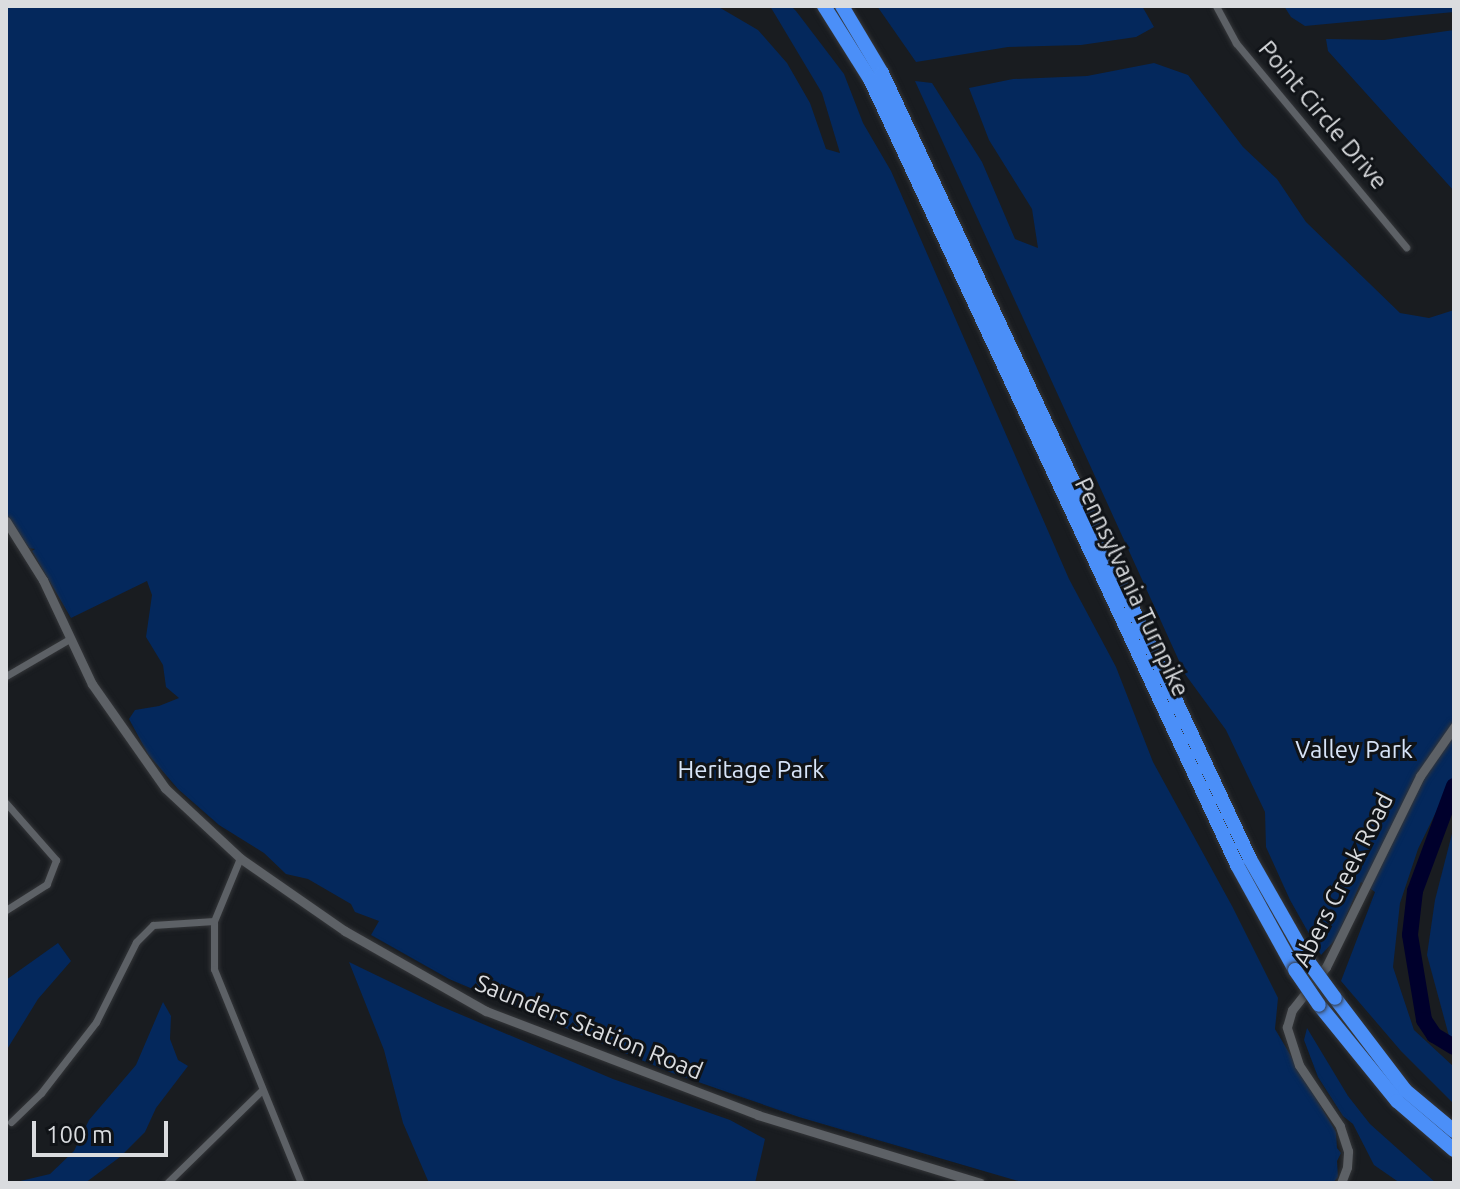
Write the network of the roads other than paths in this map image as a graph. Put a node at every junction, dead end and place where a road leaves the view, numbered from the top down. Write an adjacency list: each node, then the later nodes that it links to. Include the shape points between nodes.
1 (824, 6): 16 (highway, Pennsylvania Turnpike, bridge, via 870,79 1237,865 1319,1005 1397,1101)
2 (842, 6): 15 (highway, Pennsylvania Turnpike, bridge, via 889,87 1250,859 1335,998 1405,1090)
3 (1216, 6): 4 (street, Point Circle Drive, via 1236,43)
4 (1406, 247)
5 (6, 521): 6 (street, Saunders Station Road)
6 (71, 638): 7 (street); 10 (street, Saunders Station Road, via 100,697 165,788)
7 (6, 676)
8 (1454, 727): 20 (street, Abers Creek Road, via 1420,776 1326,967 1296,1003 1287,1027 1299,1065 1340,1126 1348,1151)
9 (6, 803): 11 (street, via 56,860 47,884)
10 (240, 858): 12 (street); 19 (street, Saunders Station Road, via 345,931 486,1011 758,1115)
11 (6, 910)
12 (214, 921): 13 (street, via 214,969); 14 (street, via 153,925 136,942 96,1022 41,1093)
13 (262, 1090): 17 (street); 18 (street)
14 (11, 1122)
15 (1454, 1131)
16 (1454, 1150)
17 (167, 1183)
18 (301, 1183)
19 (980, 1183)
20 (1341, 1183)

